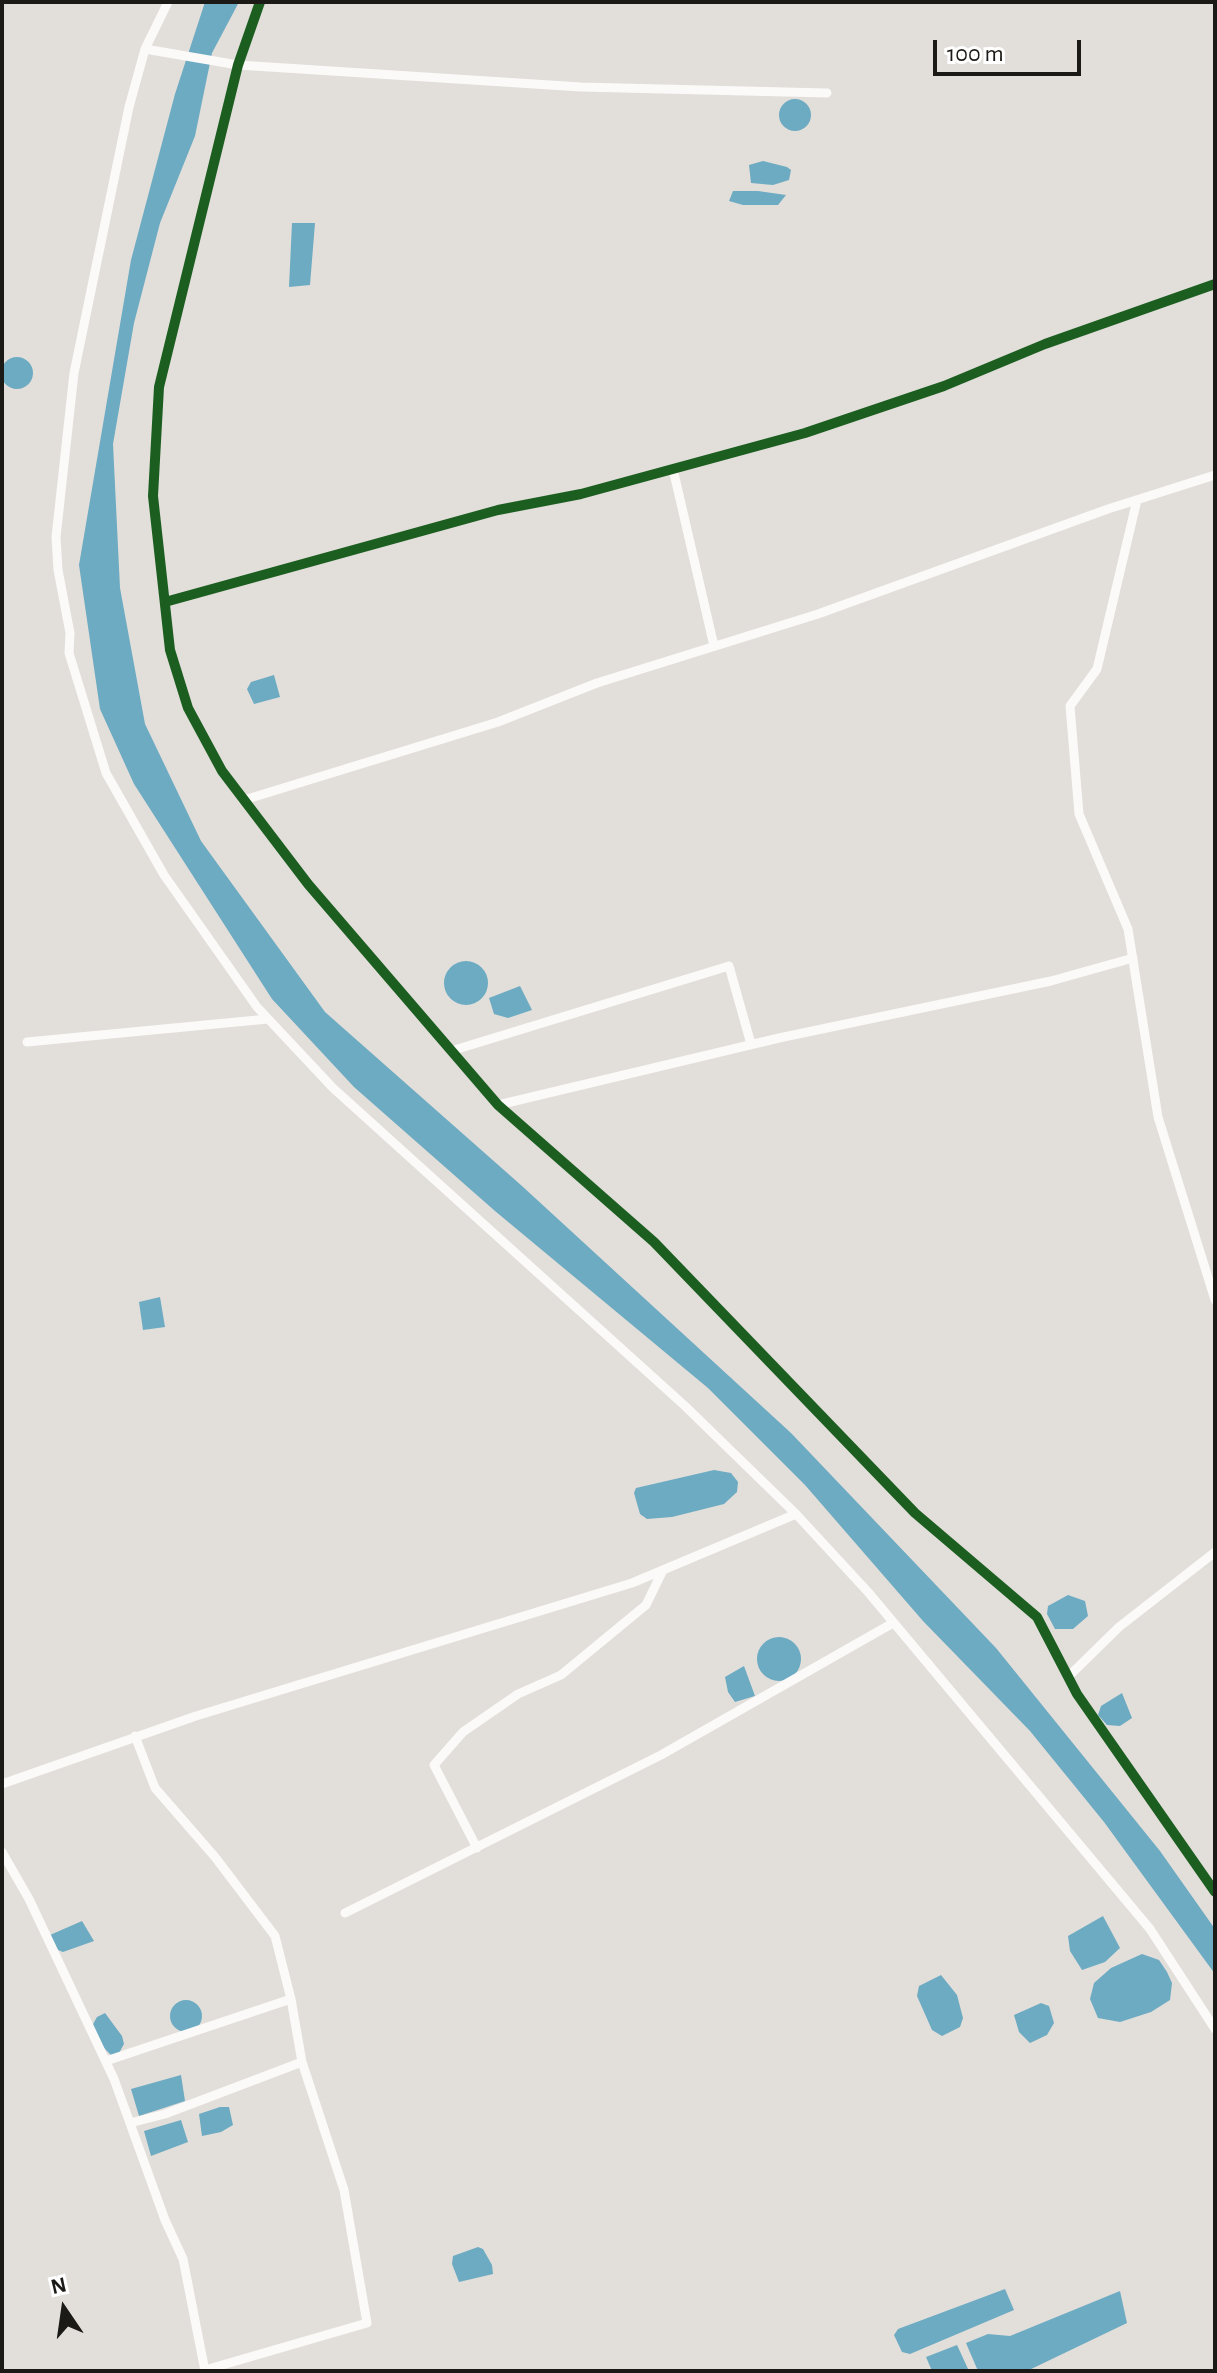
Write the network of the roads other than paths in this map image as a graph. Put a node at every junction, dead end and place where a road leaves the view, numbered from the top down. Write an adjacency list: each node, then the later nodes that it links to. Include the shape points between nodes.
1 (168, 2): 3 (street)
2 (260, 2): 4 (street)
3 (145, 49): 4 (street); 14 (street, via 74,373 56,537 58,570 69,653 106,773 164,875)
4 (238, 65): 5 (street, via 581,87); 10 (street, via 159,387 153,496)
5 (827, 93)
6 (1215, 284): 7 (street, via 930,391)
7 (673, 469): 10 (street, via 498,510); 11 (street)
8 (1215, 475): 9 (street)
9 (1137, 500): 11 (street); 13 (street, via 1097,669 1070,706 1079,814 1128,929)
10 (165, 602): 12 (street, via 170,650 188,708)
11 (714, 646): 12 (street, via 498,722)
12 (244, 800): 17 (street, via 308,884)
13 (1133, 958): 16 (street, via 1051,981); 19 (street, via 1158,1117)
14 (268, 1019): 15 (street); 20 (street, via 333,1088 685,1406)
15 (27, 1042)
16 (751, 1044): 17 (street, via 729,966); 18 (street)
17 (451, 1051): 18 (street)
18 (498, 1105): 24 (street, via 654,1242 915,1513 1037,1617)
19 (1215, 1300)
20 (796, 1514): 22 (street); 23 (street)
21 (1215, 1552): 24 (street, via 1119,1627)
22 (663, 1570): 25 (street); 27 (street, via 646,1605 561,1675 518,1694 463,1732 434,1765)
23 (893, 1623): 27 (street, via 661,1755); 32 (street, via 1150,1929)
24 (1068, 1677): 29 (street)
25 (135, 1736): 26 (street); 31 (street, via 155,1788 275,1936)
26 (2, 1784)
27 (477, 1848): 30 (street)
28 (2, 1852): 33 (street)
29 (1215, 1892)
30 (345, 1913)
31 (291, 1999): 33 (street); 34 (street)
32 (1215, 2029)
33 (106, 2061): 35 (street)
34 (302, 2062): 35 (street); 36 (street, via 344,2190 367,2323)
35 (130, 2123): 36 (street, via 183,2259)
36 (205, 2370)

